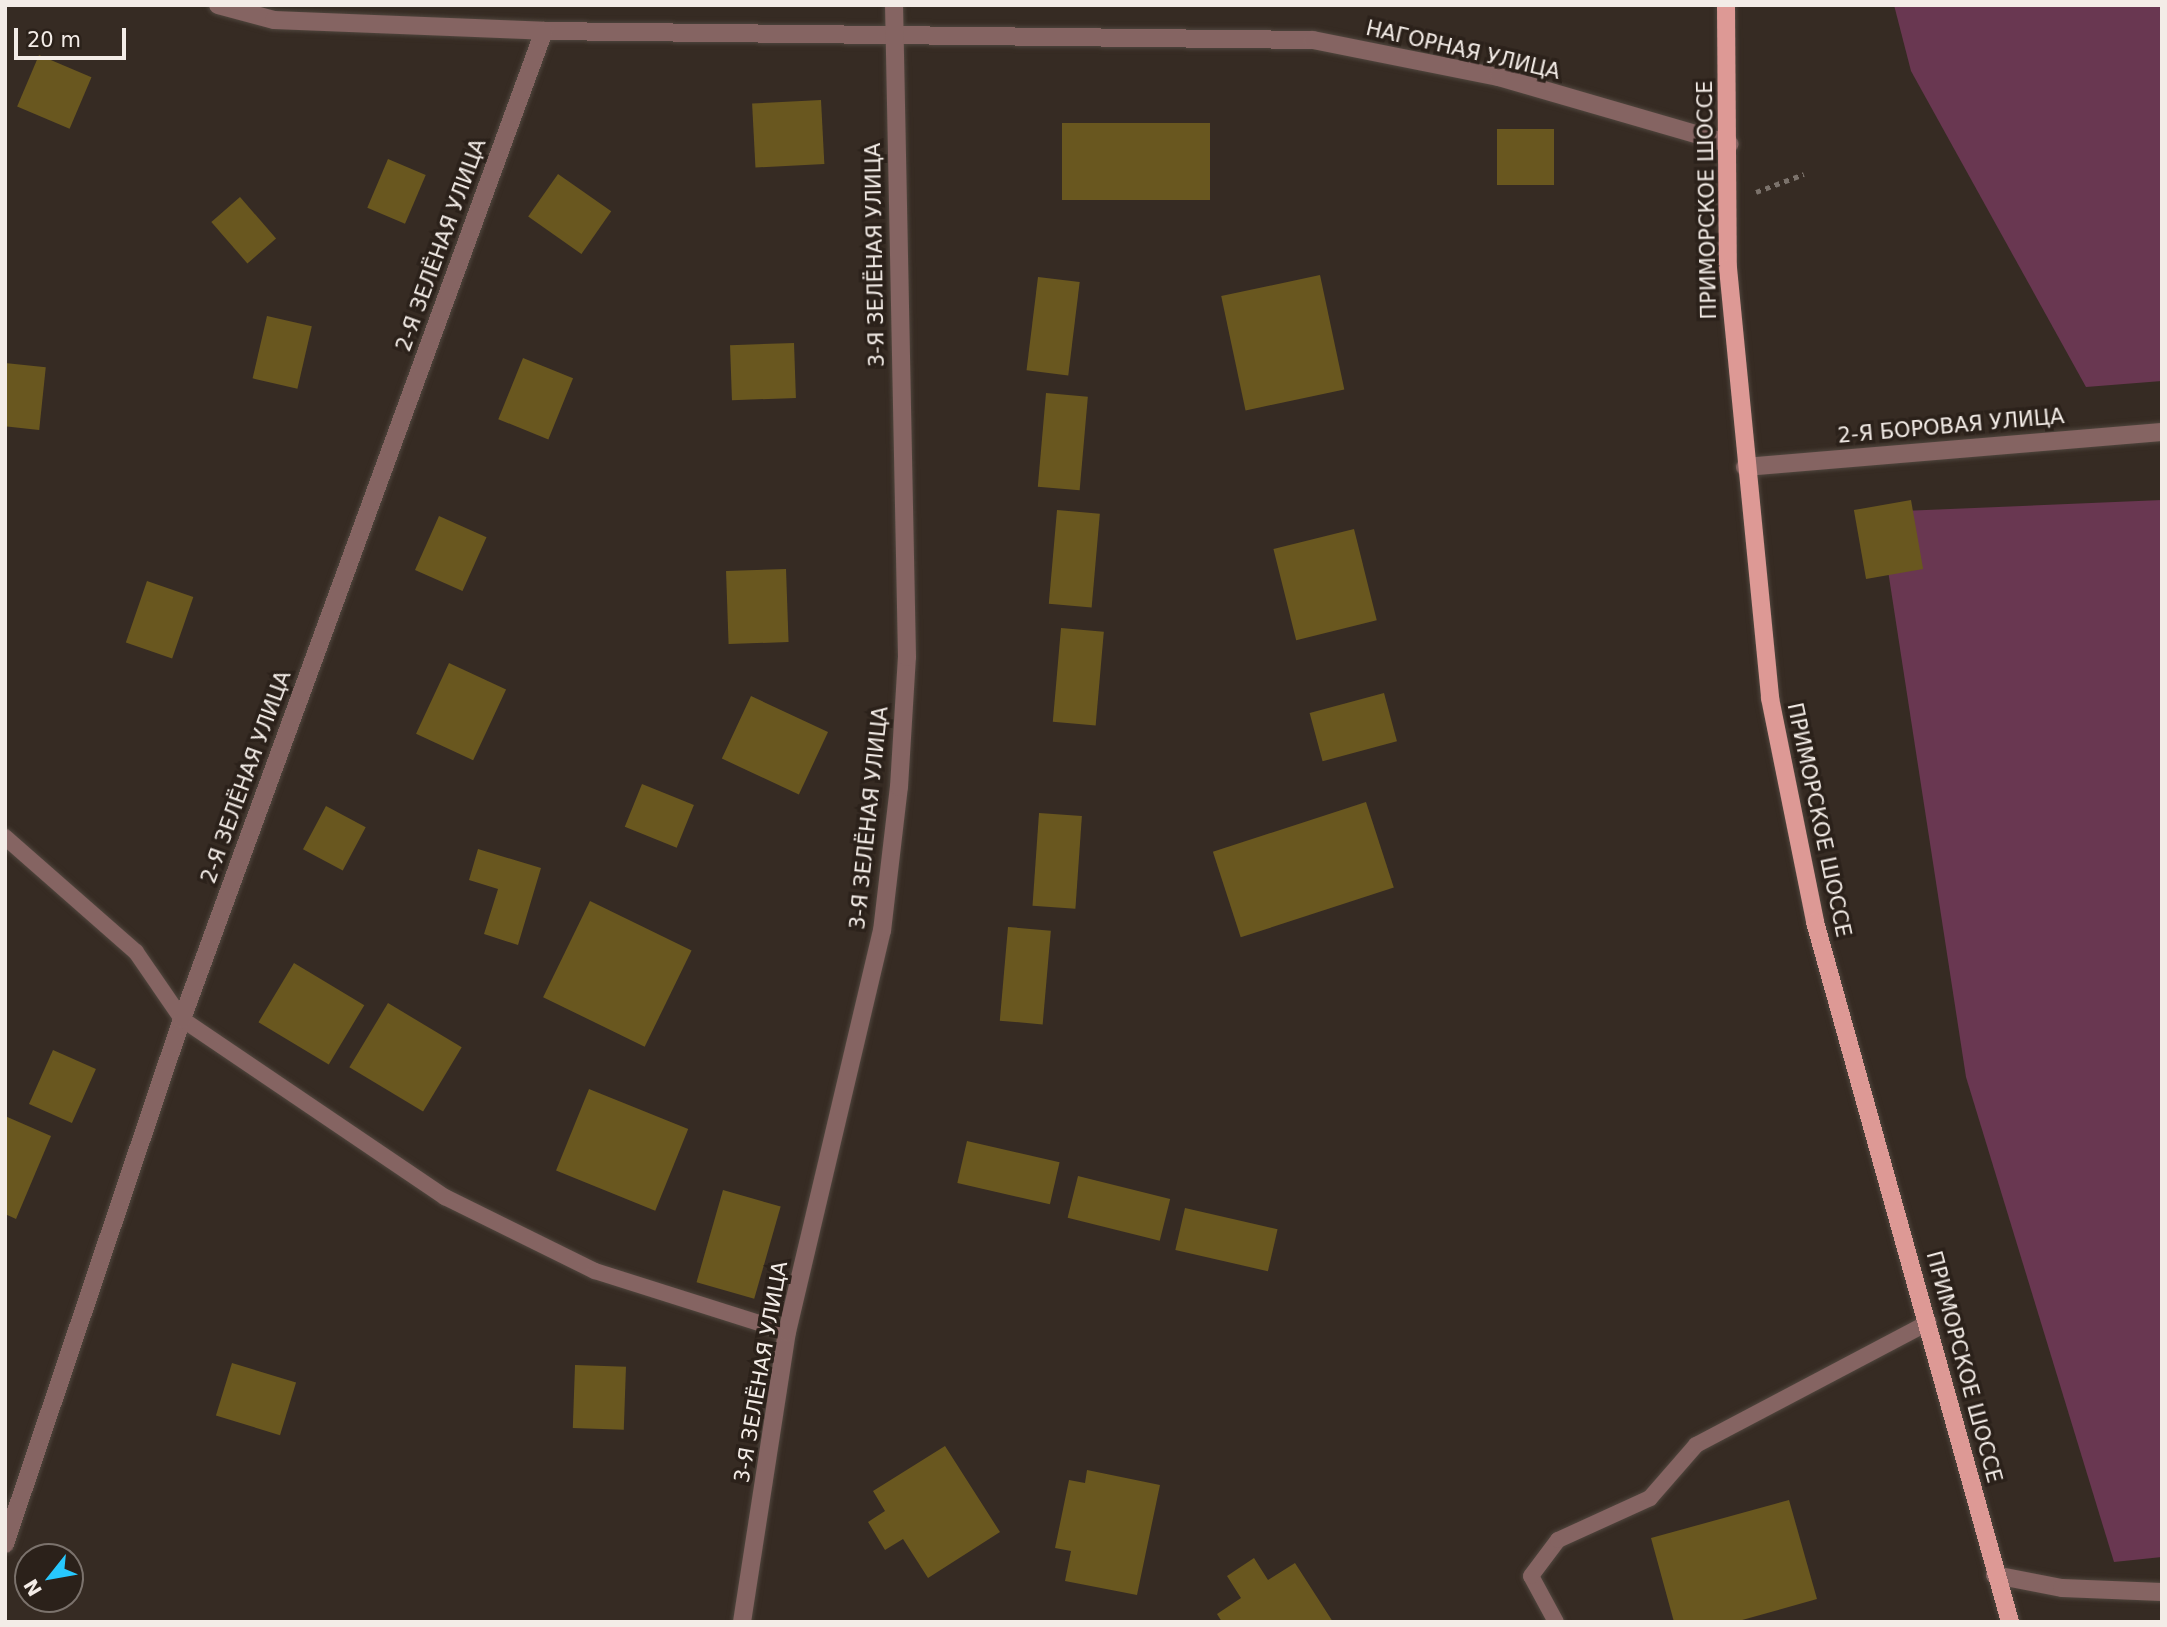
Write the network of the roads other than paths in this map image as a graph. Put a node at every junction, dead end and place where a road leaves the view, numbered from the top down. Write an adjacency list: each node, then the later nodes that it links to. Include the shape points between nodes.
1 (218, 5): 4 (street, НАГОРНАЯ УЛИЦА, via 274,20)
2 (894, 5): 5 (street, 3-Я ЗЕЛЁНАЯ УЛИЦА)
3 (1726, 5): 6 (main road, ПРИМОРСКОЕ ШОССЕ)
4 (544, 31): 5 (street, НАГОРНАЯ УЛИЦА); 10 (street, 2-Я ЗЕЛЁНАЯ УЛИЦА)
5 (894, 36): 6 (street, НАГОРНАЯ УЛИЦА, via 1313,40 1499,77); 12 (street, 3-Я ЗЕЛЁНАЯ УЛИЦА, via 907,657 899,787 882,931)
6 (1729, 145): 8 (main road, ПРИМОРСКОЕ ШОССЕ, via 1728,268)
7 (2162, 432): 8 (street, 2-Я БОРОВАЯ УЛИЦА)
8 (1745, 467): 11 (main road, ПРИМОРСКОЕ ШОССЕ, via 1770,698 1815,922)
9 (5, 837): 10 (lane, via 136,952)
10 (182, 1019): 12 (lane, via 445,1197 595,1271); 13 (street, 2-Я ЗЕЛЁНАЯ УЛИЦА)
11 (1929, 1322): 14 (main road, ПРИМОРСКОЕ ШОССЕ); 17 (lane, via 1696,1445 1650,1498 1558,1540 1531,1576)
12 (787, 1332): 16 (street, 3-Я ЗЕЛЁНАЯ УЛИЦА)
13 (5, 1544)
14 (1995, 1575): 15 (street, via 2062,1588); 18 (main road, ПРИМОРСКОЕ ШОССЕ)
15 (2162, 1592)
16 (742, 1622)
17 (1556, 1622)
18 (2010, 1622)

